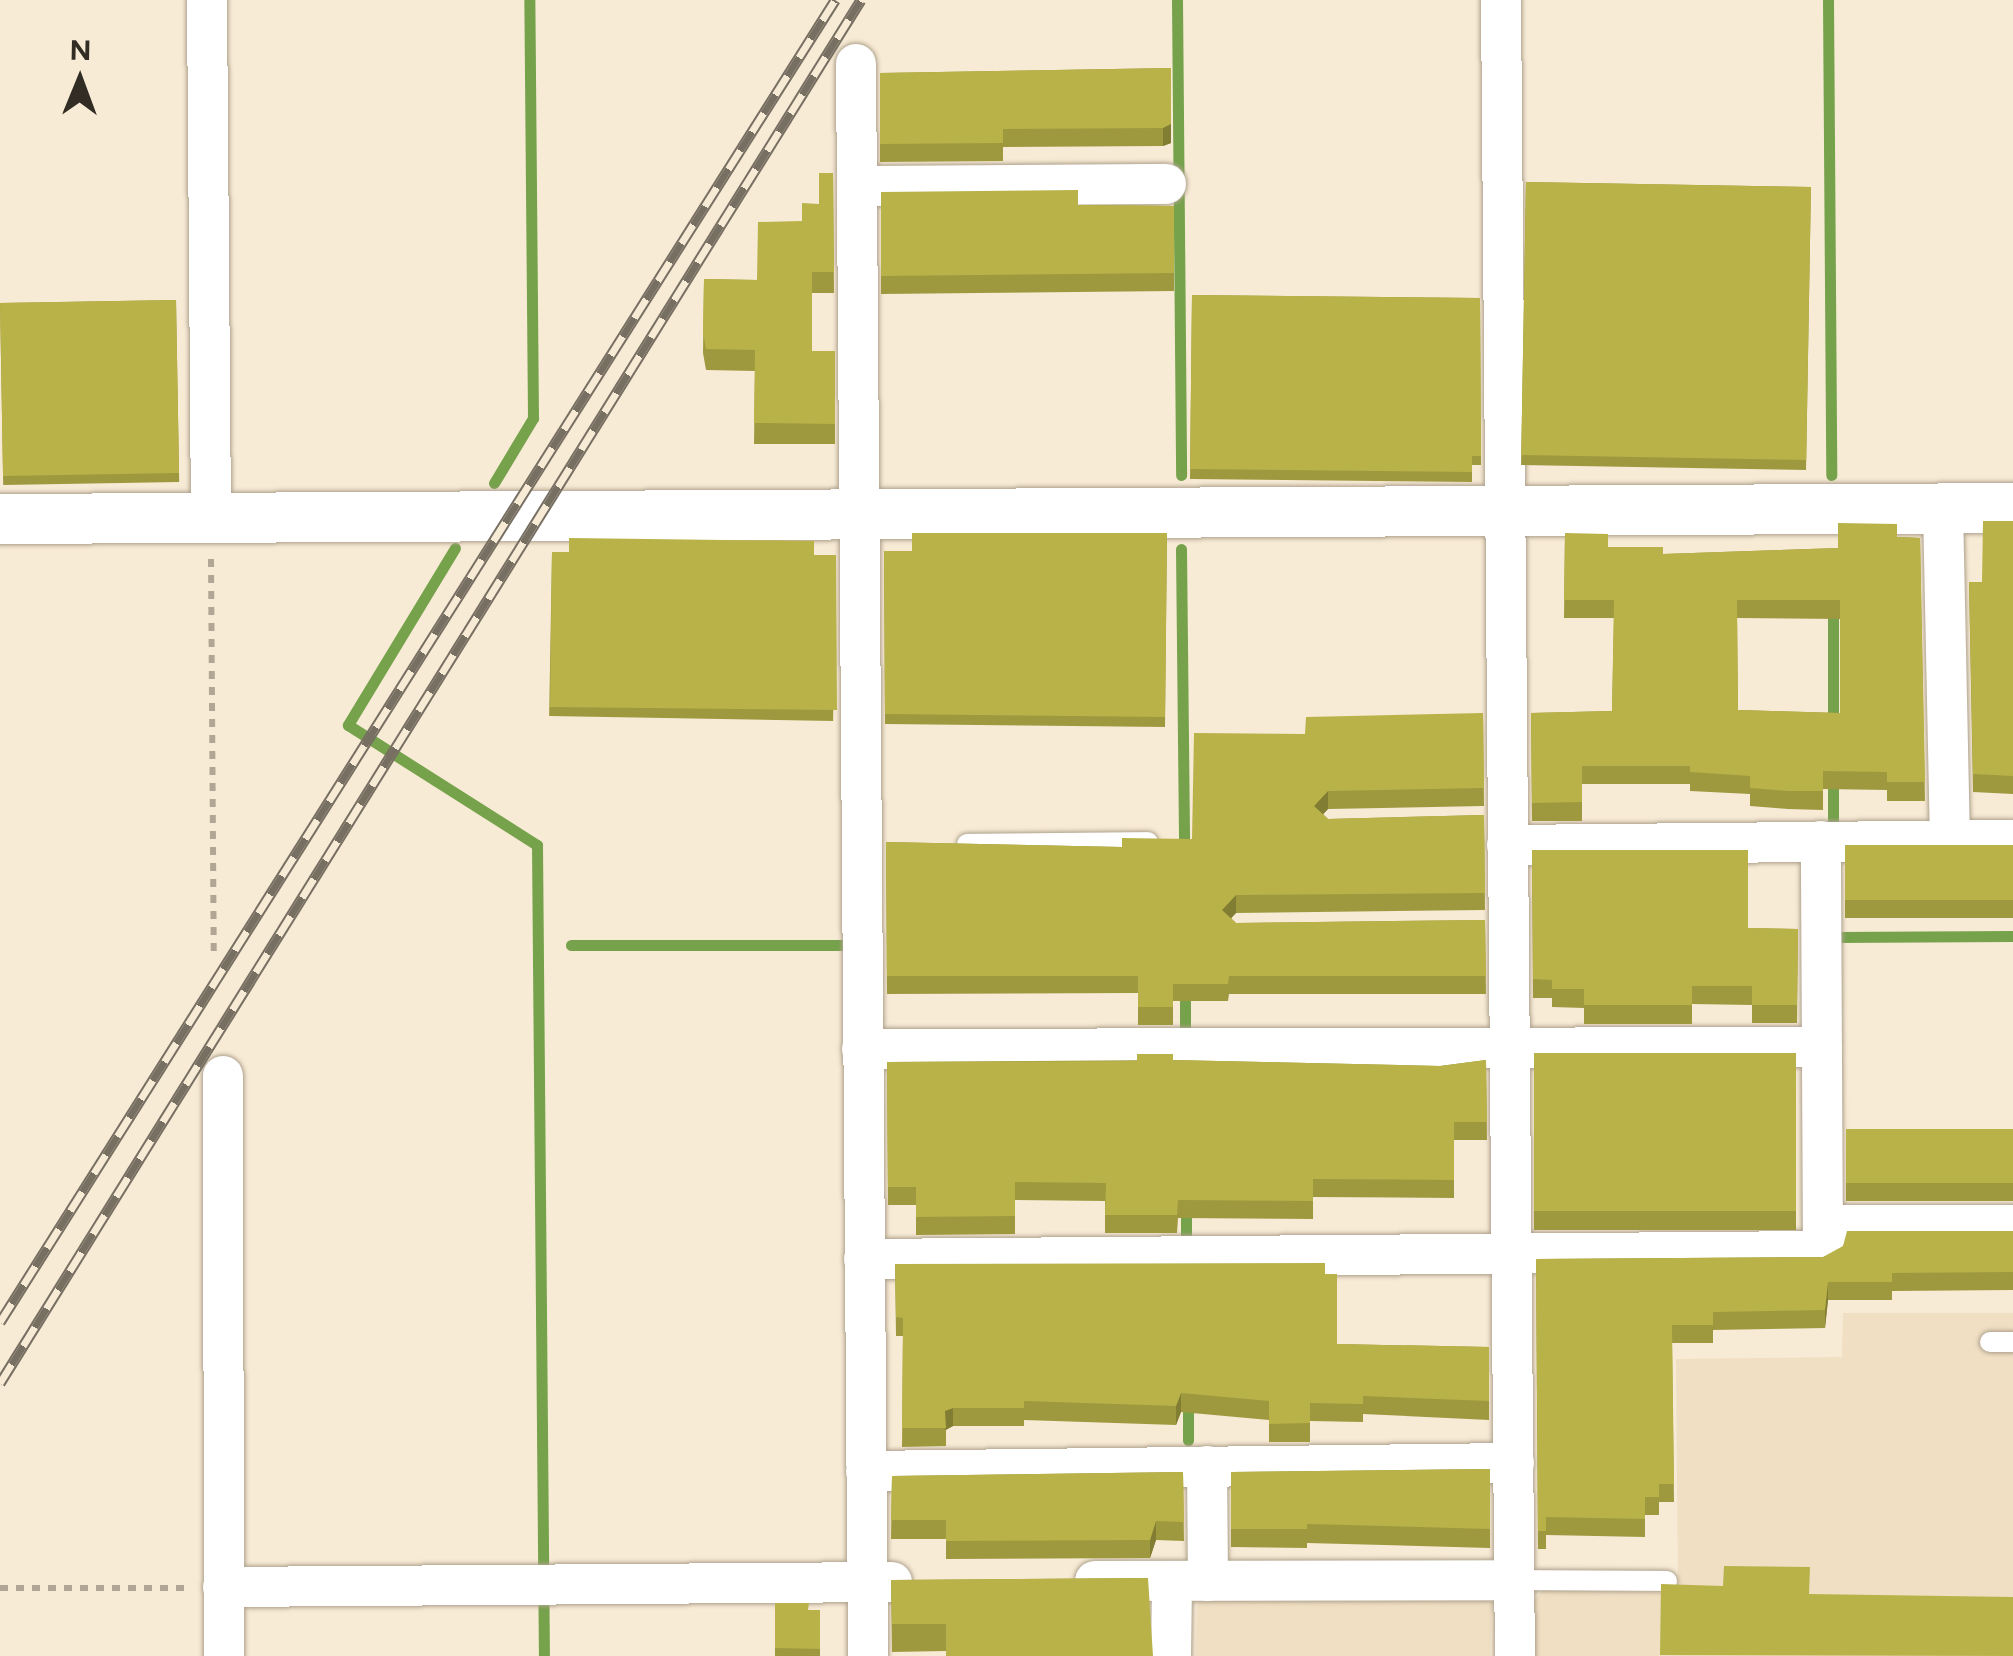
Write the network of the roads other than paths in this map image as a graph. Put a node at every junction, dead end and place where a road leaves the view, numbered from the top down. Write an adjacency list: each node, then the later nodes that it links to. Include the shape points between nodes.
1 (207, 0): 10 (street)
2 (1501, 0): 8 (street)
3 (856, 64): 5 (street)
4 (1166, 184): 5 (street)
5 (857, 186): 9 (street)
6 (1943, 508): 7 (street); 8 (street); 13 (street)
7 (2013, 508)
8 (1504, 511): 9 (street); 12 (street)
9 (857, 516): 10 (street); 19 (street, via 869,846)
10 (210, 518): 11 (street)
11 (0, 519)
12 (1500, 828): 15 (street); 20 (street, via 1498,924)
13 (1950, 840): 14 (street); 15 (street)
14 (2013, 840)
15 (1820, 841): 18 (street)
16 (1167, 842): 17 (lane)
17 (936, 844)
18 (1822, 1046): 20 (street); 22 (street)
19 (862, 1049): 20 (street); 25 (street)
20 (1509, 1050): 24 (street)
21 (222, 1076): 37 (street)
22 (1823, 1225): 23 (street); 24 (street, via 1823,1250)
23 (2013, 1225)
24 (1512, 1253): 25 (street); 28 (street)
25 (864, 1259): 30 (street)
26 (1990, 1342): 27 (lane)
27 (2013, 1342)
28 (1514, 1463): 29 (street); 31 (street)
29 (1206, 1466): 30 (street); 33 (street)
30 (866, 1470): 35 (street)
31 (1516, 1580): 33 (street); 34 (lane); 41 (street)
32 (1058, 1581): 33 (street)
33 (1190, 1581): 40 (street)
34 (1667, 1581)
35 (867, 1582): 36 (street); 37 (street); 39 (street)
36 (924, 1582)
37 (223, 1588): 38 (street)
38 (224, 1656)
39 (868, 1656)
40 (1172, 1656)
41 (1516, 1656)

